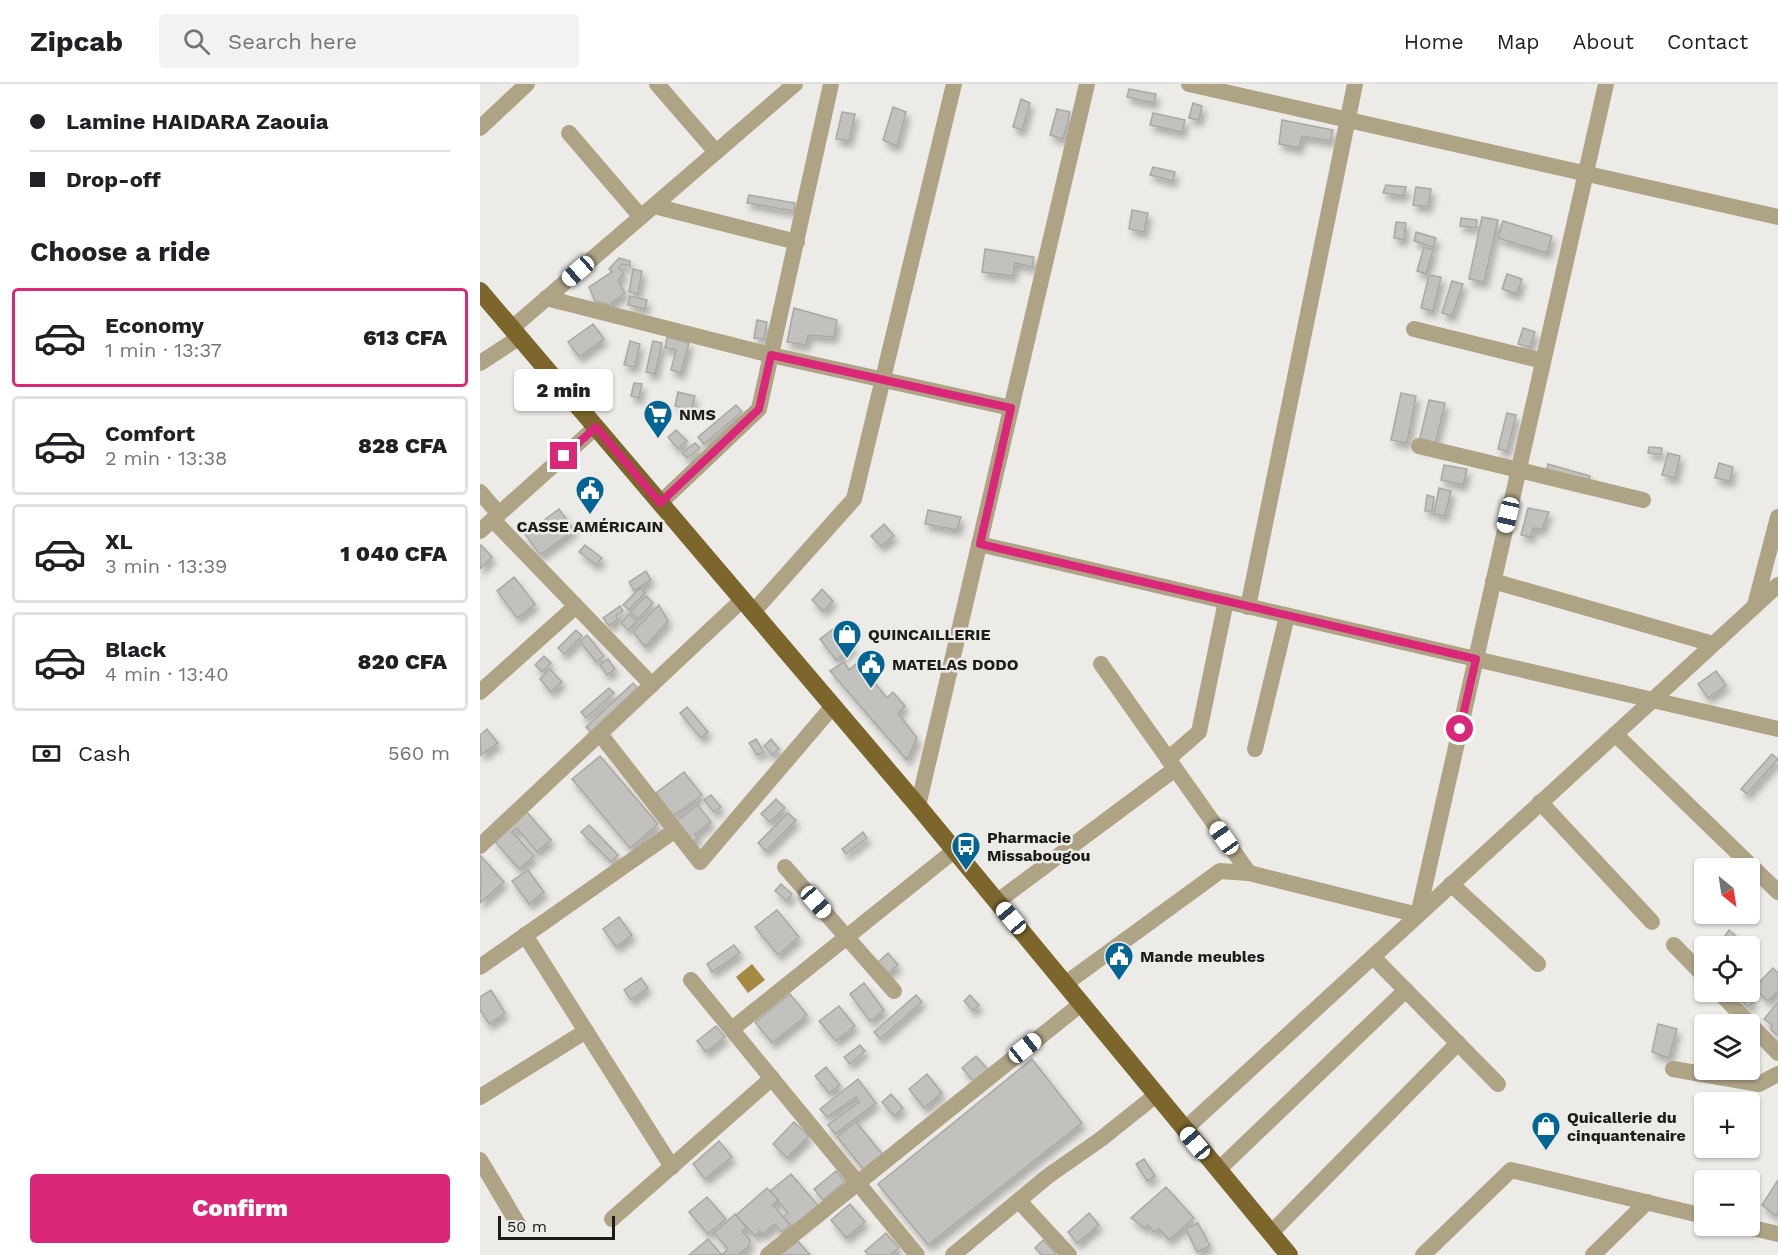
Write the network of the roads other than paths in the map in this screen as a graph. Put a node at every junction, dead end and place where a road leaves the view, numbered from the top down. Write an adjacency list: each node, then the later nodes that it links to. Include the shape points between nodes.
1 (527, 84): 11 (street)
2 (657, 84): 13 (street)
3 (831, 84): 17 (street)
4 (954, 84): 25 (street)
5 (1087, 84): 26 (street)
6 (1189, 84): 10 (street)
7 (1355, 84): 10 (street)
8 (1606, 84): 14 (street)
9 (792, 85): 13 (street)
10 (1348, 120): 14 (street); 42 (street)
11 (480, 128)
12 (569, 133): 15 (street)
13 (716, 152): 15 (street)
14 (1586, 173): 16 (street); 23 (street)
15 (647, 211): 17 (street); 19 (street)
16 (1778, 217)
17 (797, 242): 22 (street)
18 (480, 291): 21 (main road)
19 (546, 298): 21 (street); 22 (street)
20 (1414, 329): 23 (street)
21 (516, 332): 24 (street); 27 (main road)
22 (771, 355): 25 (street); 32 (street, via 759,409)
23 (1543, 361): 29 (street)
24 (480, 363)
25 (883, 378): 26 (street); 40 (street, via 854,499)
26 (1011, 408): 35 (street)
27 (596, 427): 32 (main road); 34 (street)
28 (1419, 446): 29 (street)
29 (1518, 470): 31 (street); 36 (street)
30 (480, 492): 34 (street)
31 (1643, 500)
32 (660, 503): 40 (main road)
33 (1778, 517): 41 (street)
34 (490, 522): 39 (street)
35 (980, 544): 38 (street); 57 (street)
36 (1493, 581): 44 (street); 45 (street)
37 (1778, 585): 41 (street)
38 (1226, 601): 42 (street); 55 (street, via 1199,732)
39 (576, 606): 47 (street); 48 (street)
40 (748, 606): 47 (street); 50 (main road)
41 (1755, 606): 44 (street)
42 (1248, 607): 43 (street)
43 (1287, 616): 45 (street); 54 (street)
44 (1713, 644): 49 (street)
45 (1476, 659): 49 (street); 66 (street)
46 (1101, 664): 55 (street)
47 (652, 685): 52 (street)
48 (480, 692)
49 (1654, 701): 51 (street); 53 (street)
50 (833, 706): 57 (main road); 58 (street, via 700,862)
51 (1778, 729)
52 (600, 734): 58 (street); 59 (street)
53 (1615, 734): 56 (street); 64 (street)
54 (1255, 749)
55 (1172, 764): 62 (street); 65 (street)
56 (1540, 802): 63 (street); 67 (street)
57 (918, 806): 60 (main road)
58 (674, 831): 68 (street)
59 (480, 846)
60 (955, 850): 65 (main road); 69 (street)
61 (785, 867): 69 (street)
62 (1249, 873): 66 (street); 76 (street, via 1220,871)
63 (1451, 884): 66 (street); 72 (street)
64 (1778, 892)
65 (998, 901): 76 (main road)
66 (1418, 915): 71 (street)
67 (1652, 922)
68 (525, 935): 74 (street); 82 (street)
69 (847, 937): 78 (street); 81 (street)
70 (1674, 945): 73 (street)
71 (1373, 957): 77 (street); 91 (street)
72 (1538, 964)
73 (1694, 966)
74 (480, 967)
75 (692, 980): 81 (street)
76 (1065, 984): 80 (main road)
77 (1406, 990): 83 (street); 94 (street)
78 (894, 991)
79 (1729, 1002): 84 (street)
80 (1081, 1004): 89 (main road); 95 (street)
81 (732, 1029): 87 (street)
82 (586, 1031): 90 (street); 93 (street)
83 (1458, 1043): 88 (street); 102 (street)
84 (1778, 1053)
85 (1673, 1069): 86 (street, via 1760,1084)
86 (1778, 1074)
87 (772, 1078): 93 (street); 95 (street)
88 (1498, 1084)
89 (1156, 1095): 91 (main road); 96 (street)
90 (480, 1097)
91 (1184, 1130): 94 (main road)
92 (480, 1160): 100 (street)
93 (672, 1167): 99 (street)
94 (1218, 1170): 102 (main road)
95 (858, 1183): 105 (street); 106 (street)
96 (1019, 1201): 107 (street); 108 (street)
97 (1647, 1202): 98 (street); 109 (street, via 1511,1170); 110 (street)
98 (1694, 1214)
99 (612, 1219)
100 (518, 1224)
101 (1760, 1230): 103 (street)
102 (1271, 1233): 104 (main road)
103 (1778, 1234)
104 (1287, 1254)
105 (768, 1255)
106 (917, 1255)
107 (953, 1255)
108 (1069, 1255)
109 (1424, 1255)
110 (1593, 1255)

